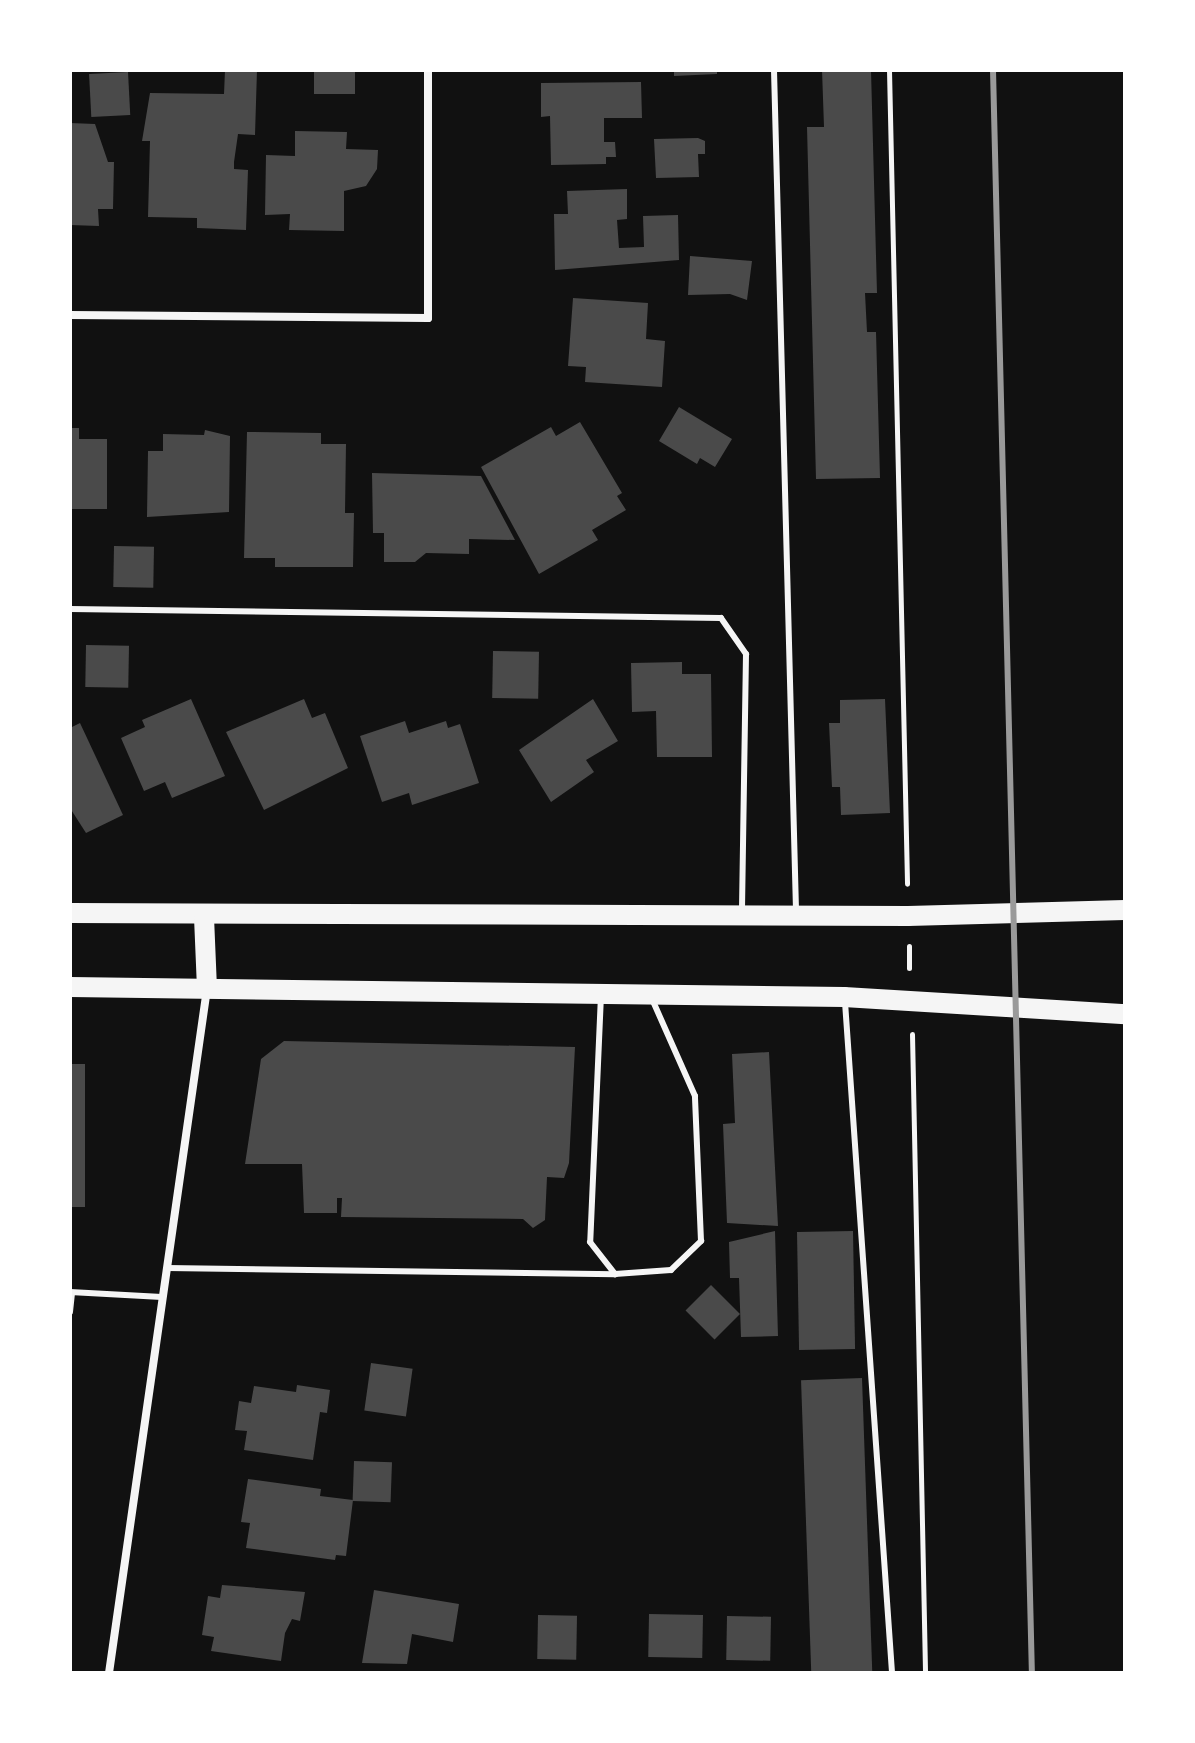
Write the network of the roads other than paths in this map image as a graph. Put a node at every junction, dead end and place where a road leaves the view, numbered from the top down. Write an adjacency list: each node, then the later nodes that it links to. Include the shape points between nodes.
1 (428, 70): 3 (street, via 428,318)
2 (774, 70): 8 (lane)
3 (70, 315)
4 (70, 609): 7 (lane, via 721,618 746,654)
5 (1125, 910): 8 (main road)
6 (70, 913): 9 (main road)
7 (741, 914): 8 (main road); 9 (main road)
8 (796, 915)
9 (204, 917): 11 (main road)
10 (70, 987): 11 (main road)
11 (207, 988): 12 (main road); 16 (street)
12 (601, 992): 13 (main road); 17 (lane, via 590,1242)
13 (650, 992): 14 (main road); 17 (lane, via 695,1096 701,1241 671,1270)
14 (844, 997): 15 (main road); 22 (lane)
15 (1125, 1014)
16 (167, 1268): 17 (lane); 19 (street)
17 (615, 1274)
18 (71, 1292): 19 (lane); 20 (lane)
19 (162, 1297): 21 (street)
20 (70, 1312)
21 (109, 1673)
22 (892, 1673)

